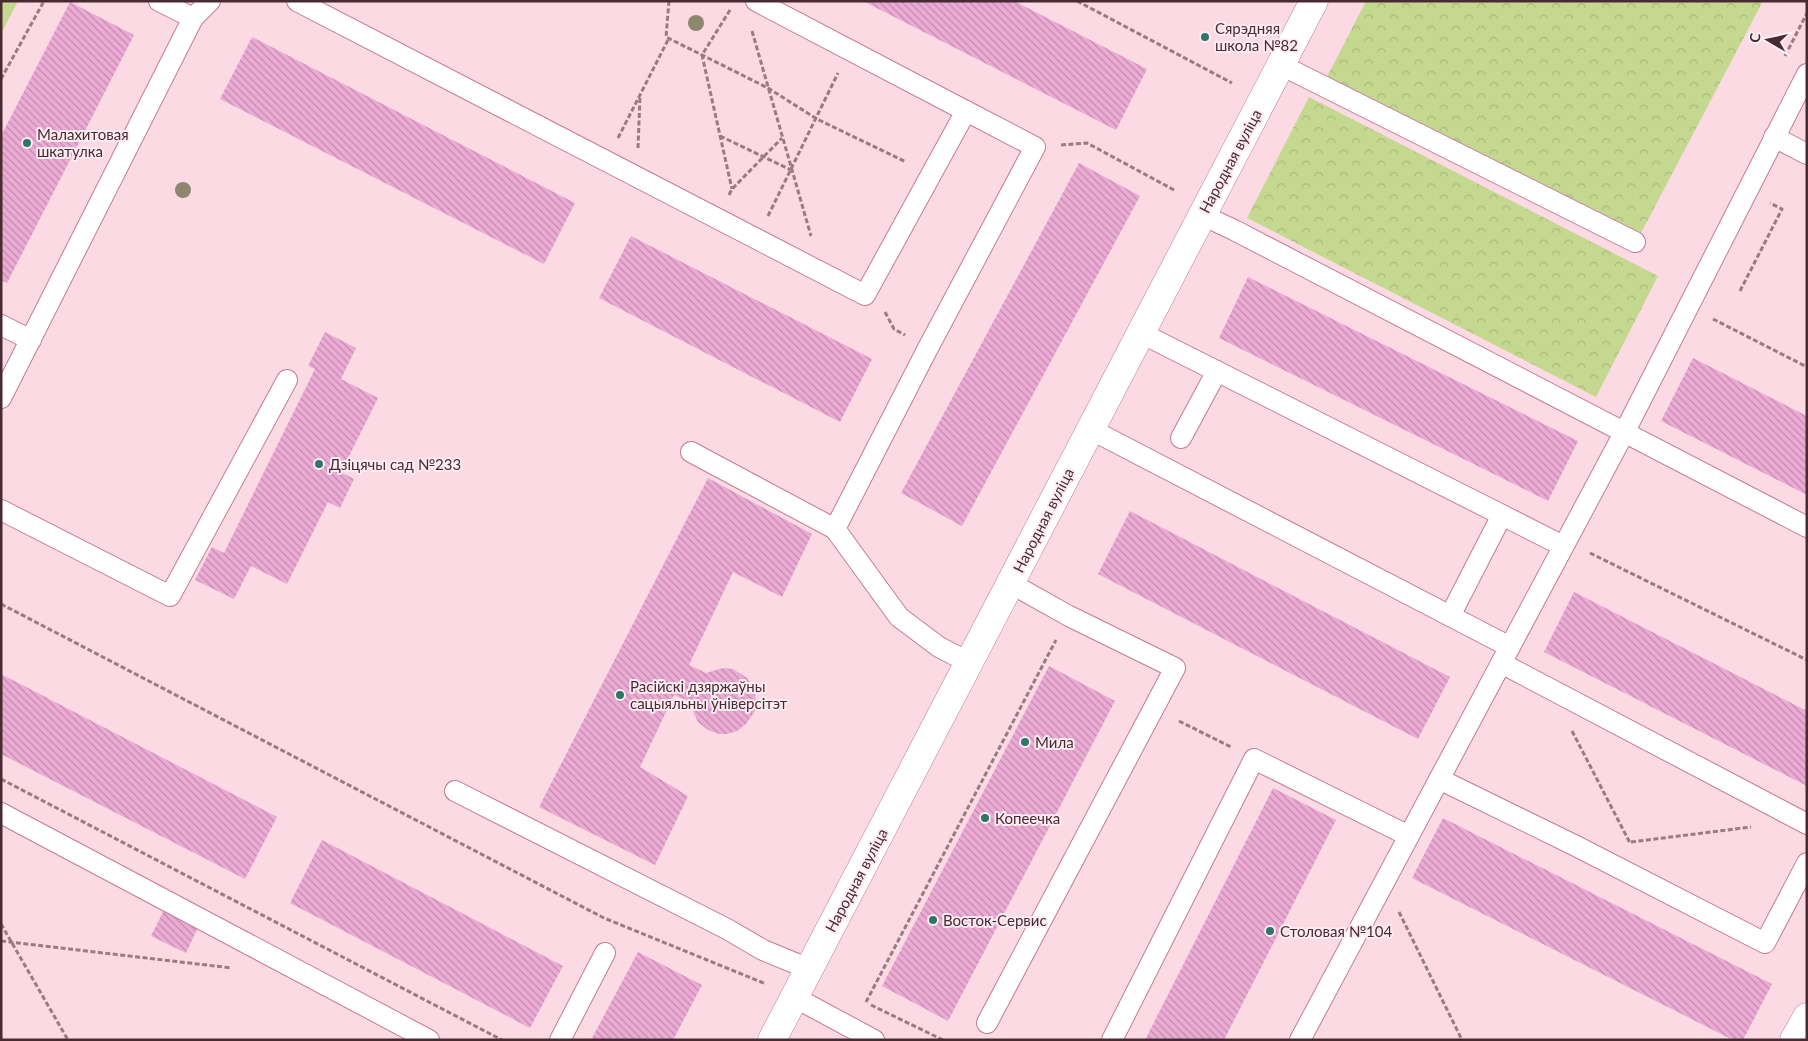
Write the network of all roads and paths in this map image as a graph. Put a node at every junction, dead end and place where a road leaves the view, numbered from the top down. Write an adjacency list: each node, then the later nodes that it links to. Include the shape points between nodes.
1 (44, 1): 17 (path)
2 (159, 1): 10 (lane)
3 (210, 1): 10 (lane)
4 (297, 1): 29 (lane)
5 (669, 1): 12 (path, via 666,37)
6 (756, 1): 13 (lane)
7 (1077, 1): 18 (path)
8 (1314, 1): 15 (street, Народная вуліца)
9 (731, 9): 14 (path)
10 (193, 18): 47 (lane)
11 (751, 27): 19 (path)
12 (669, 38): 14 (path); 20 (path)
13 (849, 50): 21 (lane); 22 (path)
14 (702, 55): 19 (path); 23 (path)
15 (1281, 65): 36 (street, Народная вуліца); 40 (lane)
16 (1807, 74): 24 (lane)
17 (1, 79)
18 (1232, 83)
19 (768, 88): 22 (path); 25 (path)
20 (640, 95): 29 (path); 32 (path)
21 (966, 111): 26 (lane); 31 (lane)
22 (816, 119): 30 (path); 31 (path)
23 (720, 136): 28 (path); 33 (path)
24 (1774, 137): 27 (lane); 43 (lane)
25 (783, 138): 28 (path); 30 (path)
26 (1035, 147): 34 (path, via 1087,143); 59 (lane)
27 (1807, 154)
28 (764, 157): 30 (path); 33 (path)
29 (607, 161): 32 (lane)
30 (792, 170): 38 (path); 39 (path)
31 (931, 174): 41 (lane)
32 (637, 176): 37 (lane)
33 (732, 189): 37 (path)
34 (1176, 191)
35 (1763, 200): 42 (path, via 1782,210)
36 (1202, 215): 46 (street, Народная вуліца); 53 (lane)
37 (717, 218): 38 (lane)
38 (757, 238): 41 (lane, via 865,294)
39 (812, 239)
40 (1634, 242)
41 (871, 283): 45 (path)
42 (1740, 291)
43 (1689, 306): 48 (path); 53 (lane)
44 (1, 325): 47 (lane)
45 (894, 329)
46 (1141, 333): 49 (lane); 52 (street, Народная вуліца)
47 (31, 340): 51 (lane)
48 (1807, 367)
49 (1217, 371): 54 (lane); 57 (lane)
50 (287, 380): 56 (lane, via 170,596)
51 (1, 398)
52 (1090, 429): 61 (street, Народная вуліца); 64 (lane)
53 (1624, 433): 58 (lane); 60 (lane)
54 (1181, 438)
55 (691, 452): 59 (lane)
56 (1, 510)
57 (1502, 515): 60 (lane); 64 (lane)
58 (1807, 528)
59 (835, 530): 67 (lane, via 899,617 939,647)
60 (1563, 546): 65 (lane); 66 (path, via 1586,551)
61 (1010, 583): 63 (lane); 67 (street, Народная вуліца)
62 (1, 604): 89 (path, via 604,918)
63 (1069, 616): 69 (lane, via 1175,668); 91 (path)
64 (1450, 616): 65 (lane)
65 (1506, 655): 68 (lane); 72 (lane)
66 (1807, 660)
67 (970, 663): 88 (street, Народная вуліца)
68 (1549, 688): 75 (lane); 78 (path)
69 (1155, 709): 70 (path); 93 (lane)
70 (1254, 759): 77 (lane); 101 (lane)
71 (1, 779): 96 (path)
72 (1439, 779): 77 (lane); 79 (lane)
73 (455, 791): 88 (lane, via 763,950)
74 (1, 813): 95 (lane)
75 (1807, 824)
76 (1753, 827): 78 (path)
77 (1410, 836): 81 (lane)
78 (1630, 842): 79 (path); 82 (path)
79 (1576, 846): 82 (lane)
80 (1807, 863): 82 (lane, via 1765,943)
81 (1384, 883): 102 (lane); 103 (path)
82 (1648, 883)
83 (1, 924): 85 (path)
84 (1, 941): 85 (path)
85 (12, 942): 87 (path); 94 (path)
86 (605, 953): 97 (lane)
87 (234, 968)
88 (809, 969): 89 (street, Народная вуліца)
89 (794, 997): 98 (street, Народная вуліца); 99 (lane)
90 (859, 998): 91 (path)
91 (866, 1002): 100 (path)
92 (1807, 1017): 104 (street)
93 (987, 1023)
94 (68, 1040)
95 (429, 1040)
96 (502, 1040)
97 (560, 1040)
98 (772, 1040)
99 (874, 1040)
100 (942, 1040)
101 (1112, 1040)
102 (1300, 1040)
103 (1462, 1040)
104 (1794, 1040)

